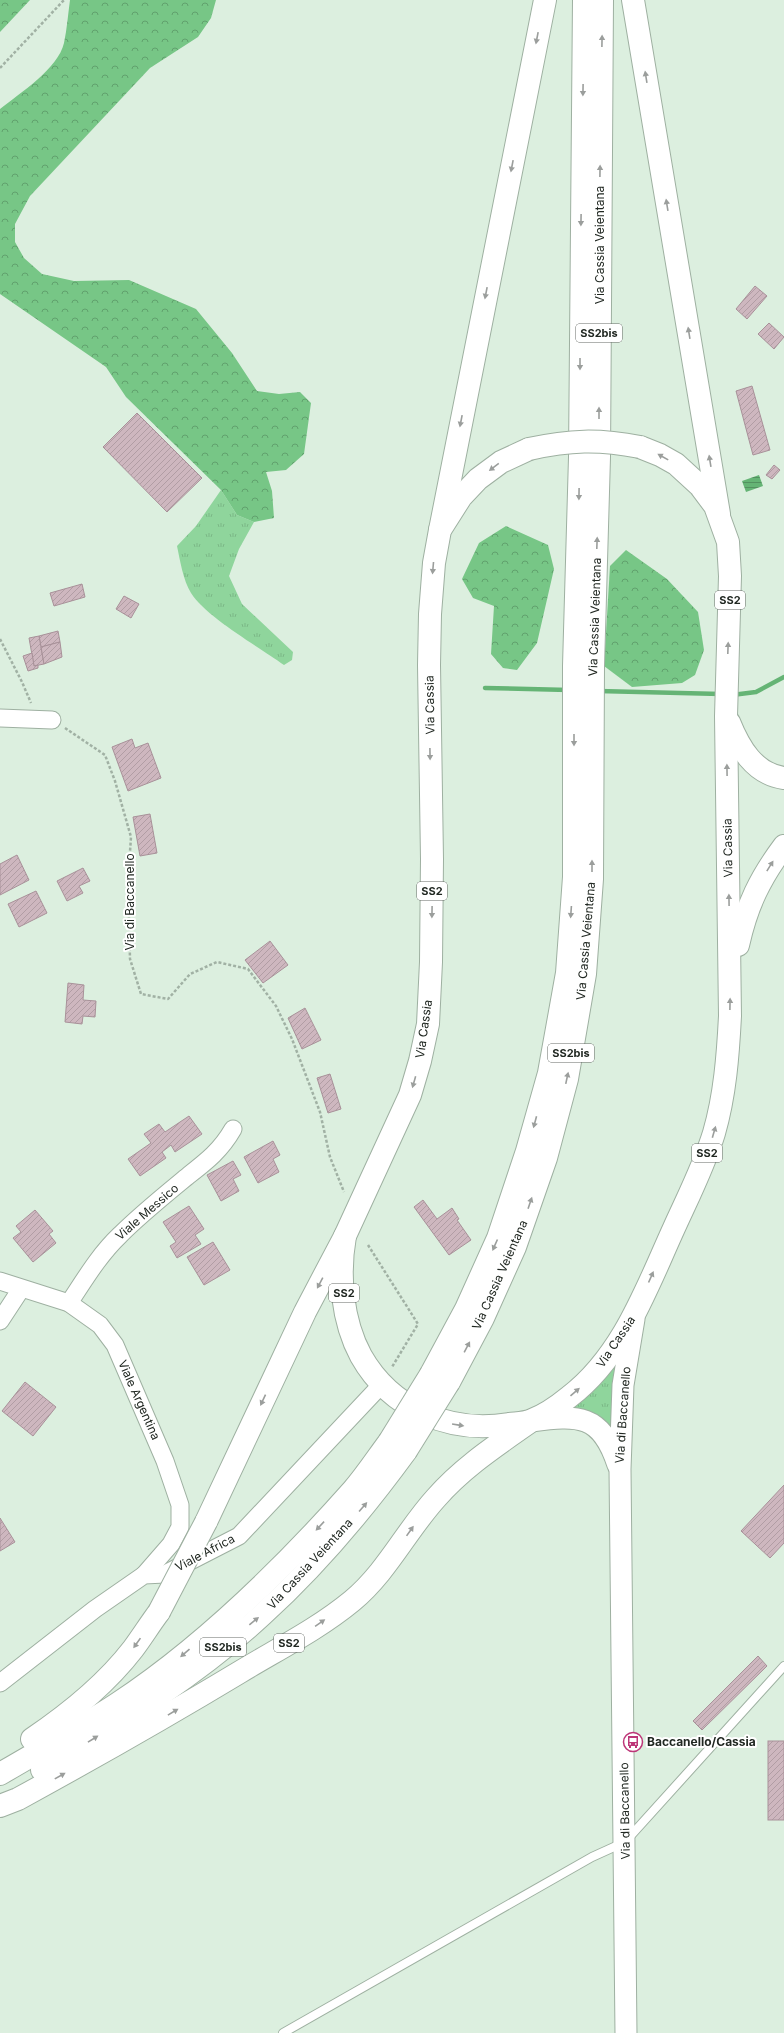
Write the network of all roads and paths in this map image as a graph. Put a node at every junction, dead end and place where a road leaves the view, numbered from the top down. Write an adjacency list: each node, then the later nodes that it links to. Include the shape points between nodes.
1 (64, 0): 6 (path)
2 (545, 0): 8 (main road, one-way to 8)
3 (584, 0): 10 (main road, Via Cassia Veientana / SS2bis, one-way to 10, via 580,457)
4 (602, 0): 10 (main road, Via Cassia Veientana / SS2bis, one-way to 4, via 600,458)
5 (633, 0): 7 (main road, one-way to 5)
6 (0, 68)
7 (718, 514): 8 (main road, Via Cassia / SS2, one-way to 8, bridge, via 705,492 688,475 660,455 640,447 610,441 562,442 529,449 501,462 478,479 461,498); 11 (main road, Via Cassia / SS2, one-way to 7, via 730,576 728,542)
8 (440, 530): 19 (main road, Via Cassia / SS2, one-way to 19, via 434,563 430,621 432,859 428,1024 410,1095)
9 (0, 639): 13 (path, Via di Baccanello, via 32,707)
10 (584, 666): 28 (main road, Via Cassia Veientana / SS2bis, bridge, via 567,973 549,1073 527,1151 498,1238 466,1309 440,1378)
11 (726, 701): 14 (main road, Via Cassia / SS2, via 734,735 748,758 761,769); 16 (main road, Via Cassia / SS2, one-way to 11)
12 (0, 718): 13 (street)
13 (52, 720): 18 (path, Via di Baccanello, via 105,754 116,781 131,837 128,881 130,960 141,994 168,999 190,974 217,962 248,968 276,1006 292,1039 320,1112 330,1157)
14 (784, 778)
15 (784, 846): 16 (main road, Via Cassia / SS2, one-way to 15, via 744,916 756,888)
16 (730, 981): 24 (main road, Via Cassia / SS2, one-way to 16, via 714,1134 722,1099 729,1044)
17 (233, 1129): 23 (street, Viale Messico, via 214,1156 108,1246)
18 (347, 1198)
19 (345, 1236): 26 (main road, Via Cassia / SS2, via 342,1267 348,1321 361,1356); 33 (main road, SS2, one-way to 33, bridge, via 305,1312 206,1522 159,1612 132,1650 102,1683 57,1722)
20 (368, 1245): 26 (path, via 418,1324)
21 (0, 1281): 22 (street, Viale Argentina)
22 (21, 1289): 23 (street, Viale Argentina); 25 (street)
23 (69, 1303): 30 (street, Viale Argentina, via 100,1325 115,1345 165,1461 180,1505 180,1527 171,1544)
24 (635, 1313): 27 (main road, Via Cassia / SS2, one-way to 24, via 560,1404 585,1384 613,1351); 29 (street, Via di Baccanello, via 623,1385)
25 (0, 1322)
26 (382, 1384): 27 (main road, Via Cassia / SS2, one-way to 27, via 421,1412 452,1424 488,1427); 30 (street, Viale Africa, via 239,1536 165,1574)
27 (531, 1421): 29 (street, Via di Baccanello, via 565,1417 581,1419 590,1424 608,1442); 36 (main road, SS2, one-way to 27, via 18,1799 136,1734 314,1627 352,1600 382,1571 417,1522 455,1478)
28 (398, 1446): 34 (main road, Via Cassia Veientana / SS2bis, one-way to 34, via 250,1597 180,1657 117,1703); 35 (main road, Via Cassia Veientana / SS2bis, one-way to 28, via 127,1718 184,1678 262,1615 321,1556 376,1492)
29 (620, 1469): 37 (street, Via di Baccanello)
30 (144, 1576): 32 (street, Viale Africa, via 96,1609)
31 (784, 1666): 37 (lane)
32 (0, 1683)
33 (0, 1761)
34 (0, 1774)
35 (0, 1796)
36 (0, 1806)
37 (625, 1842): 38 (lane, via 592,1857); 39 (street, Via di Baccanello)
38 (283, 2033)
39 (626, 2033)

